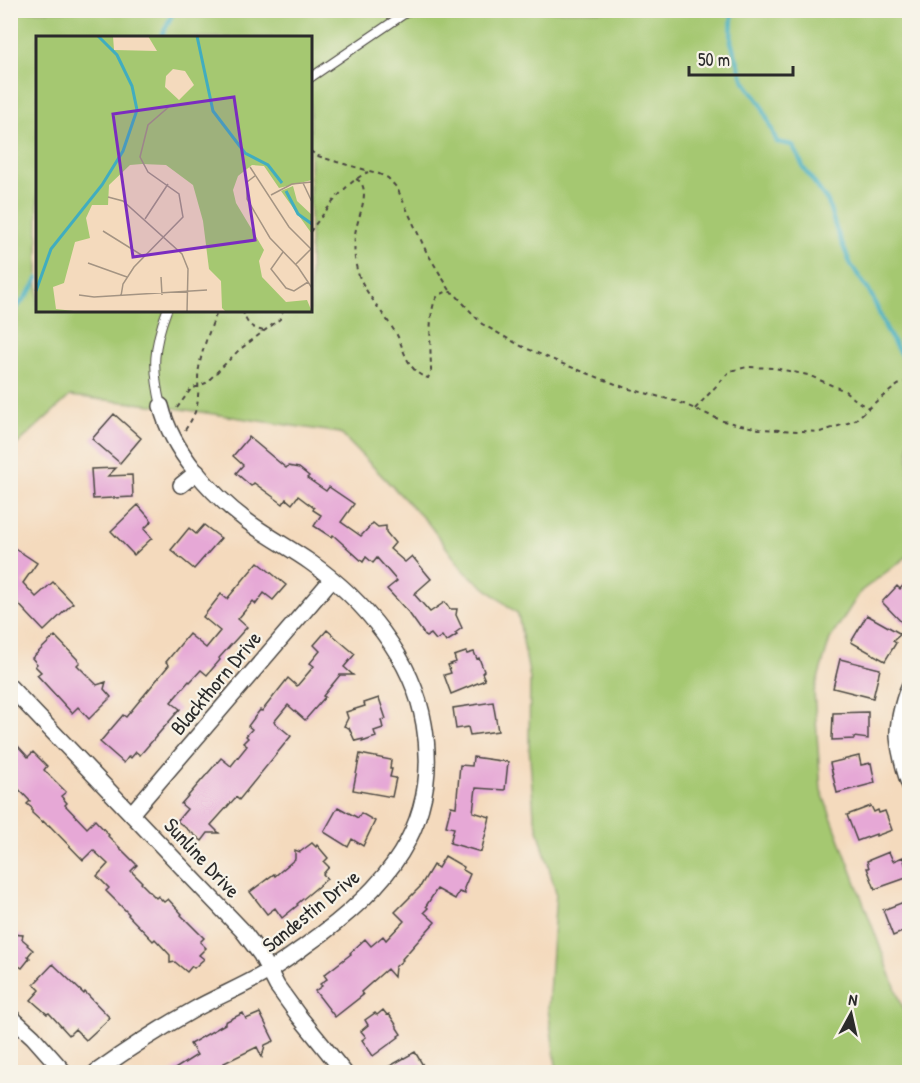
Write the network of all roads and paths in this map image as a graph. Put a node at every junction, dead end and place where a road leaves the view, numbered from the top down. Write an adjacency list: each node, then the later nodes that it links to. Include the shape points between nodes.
1 (410, 10): 2 (lane)
2 (312, 77)
3 (312, 152): 4 (path)
4 (370, 171): 5 (path); 7 (path, via 388,178 397,188 426,251)
5 (356, 179): 6 (path); 7 (path, via 364,186 355,233 359,276 420,376 428,378 431,371 433,306 438,296)
6 (312, 229)
7 (451, 292): 16 (path, via 482,324 521,346 626,388)
8 (166, 312): 17 (lane, via 155,351)
9 (217, 312): 14 (path, via 198,369)
10 (244, 312): 12 (path, via 250,326)
11 (282, 312): 12 (path, via 280,319)
12 (264, 331): 14 (path)
13 (909, 380): 15 (path)
14 (198, 386): 17 (path, via 191,389 175,411); 18 (path, via 192,420)
15 (869, 408): 16 (path, via 854,421 820,432 759,429 723,421); 16 (path, via 845,391 808,375 747,367 730,371)
16 (695, 409)
17 (163, 414): 18 (street, Sandestin Drive)
18 (176, 442): 19 (street, Sandestin Drive)
19 (196, 472): 20 (street); 21 (street, Sandestin Drive, via 246,520)
20 (181, 484)
21 (332, 579): 25 (street, Blackthorn Drive); 26 (street, Sandestin Drive, via 373,620 404,665 415,689 426,737 425,790 408,840 381,881 325,932)
22 (909, 685): 24 (street, via 898,732)
23 (10, 687): 25 (street, Sunline Drive)
24 (909, 786)
25 (131, 814): 26 (street, Sunline Drive, via 242,930)
26 (269, 971): 29 (street, Sandestin Drive, via 157,1031); 30 (street, Sunline Drive, via 298,1016)
27 (10, 1016): 28 (street)
28 (64, 1072)
29 (96, 1072)
30 (344, 1072)

